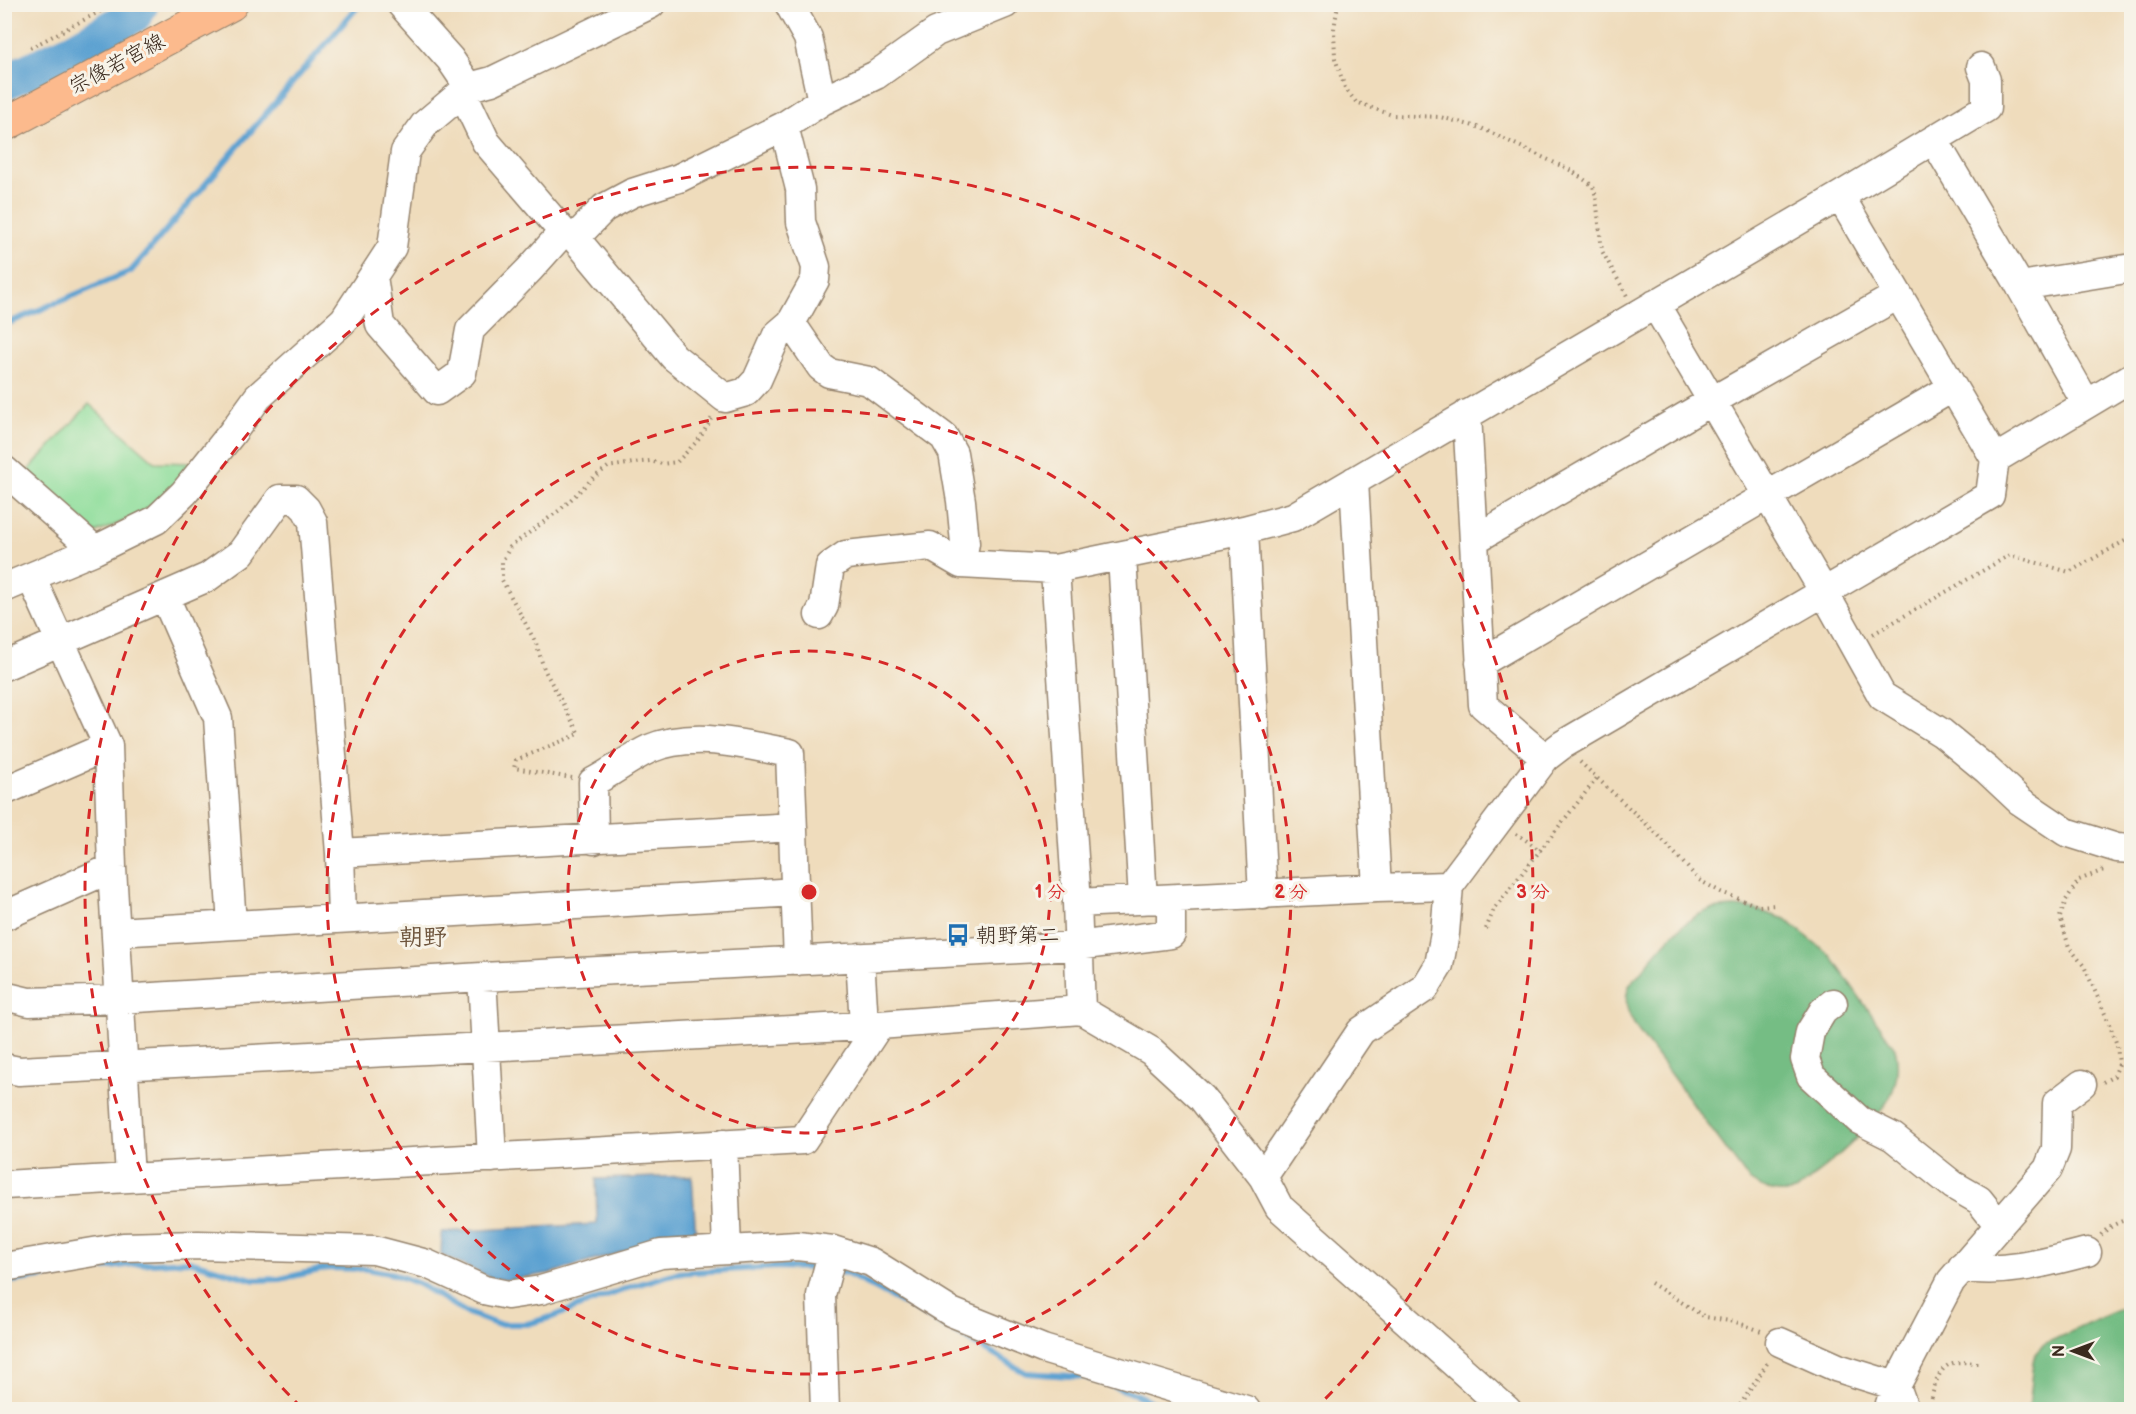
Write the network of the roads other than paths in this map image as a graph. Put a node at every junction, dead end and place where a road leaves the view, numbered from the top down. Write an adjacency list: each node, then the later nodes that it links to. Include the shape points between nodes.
1 (231, 4): 9 (main road, 宗像若宮線)
2 (401, 4): 7 (street, via 450,59)
3 (651, 4): 7 (street, via 492,81)
4 (789, 4): 8 (street, via 808,38)
5 (1005, 4): 8 (street, via 936,32 876,75)
6 (1981, 67): 11 (street, via 1986,80 1986,108)
7 (469, 87): 13 (street, via 467,102 486,142); 15 (street, via 425,124 405,152 392,247)
8 (822, 100): 10 (street)
9 (4, 125)
10 (784, 126): 13 (street, via 679,178 632,193 604,208); 19 (street, via 800,189 801,222 816,267 815,280)
11 (1934, 140): 12 (street); 16 (street)
12 (1840, 196): 17 (street); 18 (street)
13 (569, 235): 15 (street, via 470,330 462,373 436,391 380,325); 19 (street, via 674,357 725,398 746,392 757,380 777,335)
14 (2132, 268): 16 (street)
15 (373, 276): 31 (street, via 344,320 258,397 184,493 156,520)
16 (2020, 286): 23 (street)
17 (1898, 296): 21 (street); 22 (street)
18 (1646, 310): 22 (street); 24 (street)
19 (791, 323): 33 (street, via 829,373 869,381 944,437 953,453 961,501 965,543)
20 (2132, 377): 23 (street)
21 (1952, 388): 25 (street); 28 (street)
22 (1712, 401): 28 (street); 30 (street)
23 (2086, 403): 25 (street)
24 (1467, 414): 27 (street); 30 (street)
25 (1995, 459): 37 (street, via 1990,495)
26 (4, 470): 31 (street)
27 (1354, 481): 29 (street, via 1293,517); 52 (street)
28 (1767, 495): 37 (street); 41 (street)
29 (1244, 530): 32 (street); 54 (street)
30 (1474, 540): 41 (street)
31 (95, 550): 35 (street)
32 (1122, 556): 34 (street); 55 (street)
33 (961, 564): 34 (street); 39 (street, via 930,546 846,555 831,566)
34 (1055, 569): 57 (street)
35 (31, 577): 36 (street); 40 (street)
36 (4, 588)
37 (1824, 592): 44 (street); 48 (street, via 1882,696 1942,733 2020,801 2066,832)
38 (165, 597): 40 (street); 49 (street, via 208,577 241,554 280,499 296,499 306,509 313,522); 60 (street, via 218,718)
39 (819, 615)
40 (60, 641): 42 (street); 43 (street)
41 (1480, 663): 44 (street, via 1483,705)
42 (4, 666)
43 (108, 746): 45 (street); 50 (street)
44 (1554, 752): 51 (street)
45 (4, 791)
46 (793, 827): 47 (street); 47 (street, via 790,753 720,740 678,741 650,749 593,782); 53 (street)
47 (594, 840): 49 (street)
48 (2132, 849)
49 (340, 853): 59 (street)
50 (112, 868): 58 (street); 61 (street)
51 (1449, 886): 52 (street); 78 (street, via 1439,965 1425,988 1361,1031)
52 (1377, 888): 54 (street)
53 (796, 892): 59 (street); 64 (street)
54 (1263, 895): 56 (street)
55 (1143, 899): 56 (street); 57 (street)
56 (1171, 899): 62 (street, via 1171,934)
57 (1077, 903): 62 (street)
58 (4, 916)
59 (342, 918): 60 (street)
60 (232, 924): 61 (street)
61 (116, 932): 67 (street)
62 (1077, 946): 63 (street); 69 (street)
63 (860, 957): 64 (street); 70 (street)
64 (798, 961): 65 (street)
65 (482, 977): 67 (street); 71 (street)
66 (4, 996): 67 (street, via 29,1002)
67 (120, 999): 72 (street)
68 (1833, 1003): 80 (street, via 1810,1032 1805,1059 1811,1076 1859,1120 1893,1137 1953,1185 1979,1200)
69 (1081, 1010): 70 (street); 78 (street, via 1151,1051 1202,1098)
70 (872, 1025): 71 (street); 75 (street, via 803,1140)
71 (485, 1047): 72 (street); 76 (street)
72 (124, 1067): 73 (street, via 19,1071); 77 (street)
73 (4, 1068)
74 (2082, 1084): 80 (street, via 2057,1103 2056,1149 2048,1169)
75 (723, 1144): 76 (street); 81 (street)
76 (492, 1158): 77 (street)
77 (130, 1177): 79 (street)
78 (1263, 1177): 90 (street, via 1279,1207)
79 (4, 1185)
80 (1999, 1225): 85 (street)
81 (728, 1250): 82 (street, via 797,1246); 84 (street, via 661,1254 541,1290 508,1295 484,1290 427,1264 374,1250 123,1247)
82 (833, 1250): 88 (street, via 821,1295); 89 (street, via 871,1262 951,1312 1044,1349)
83 (2087, 1252): 85 (street, via 2041,1264 1979,1270)
84 (4, 1267)
85 (1962, 1267): 87 (street, via 1951,1281)
86 (1780, 1342): 87 (street, via 1838,1368)
87 (1896, 1402)
88 (825, 1410)
89 (1246, 1410)
90 (1507, 1410)

